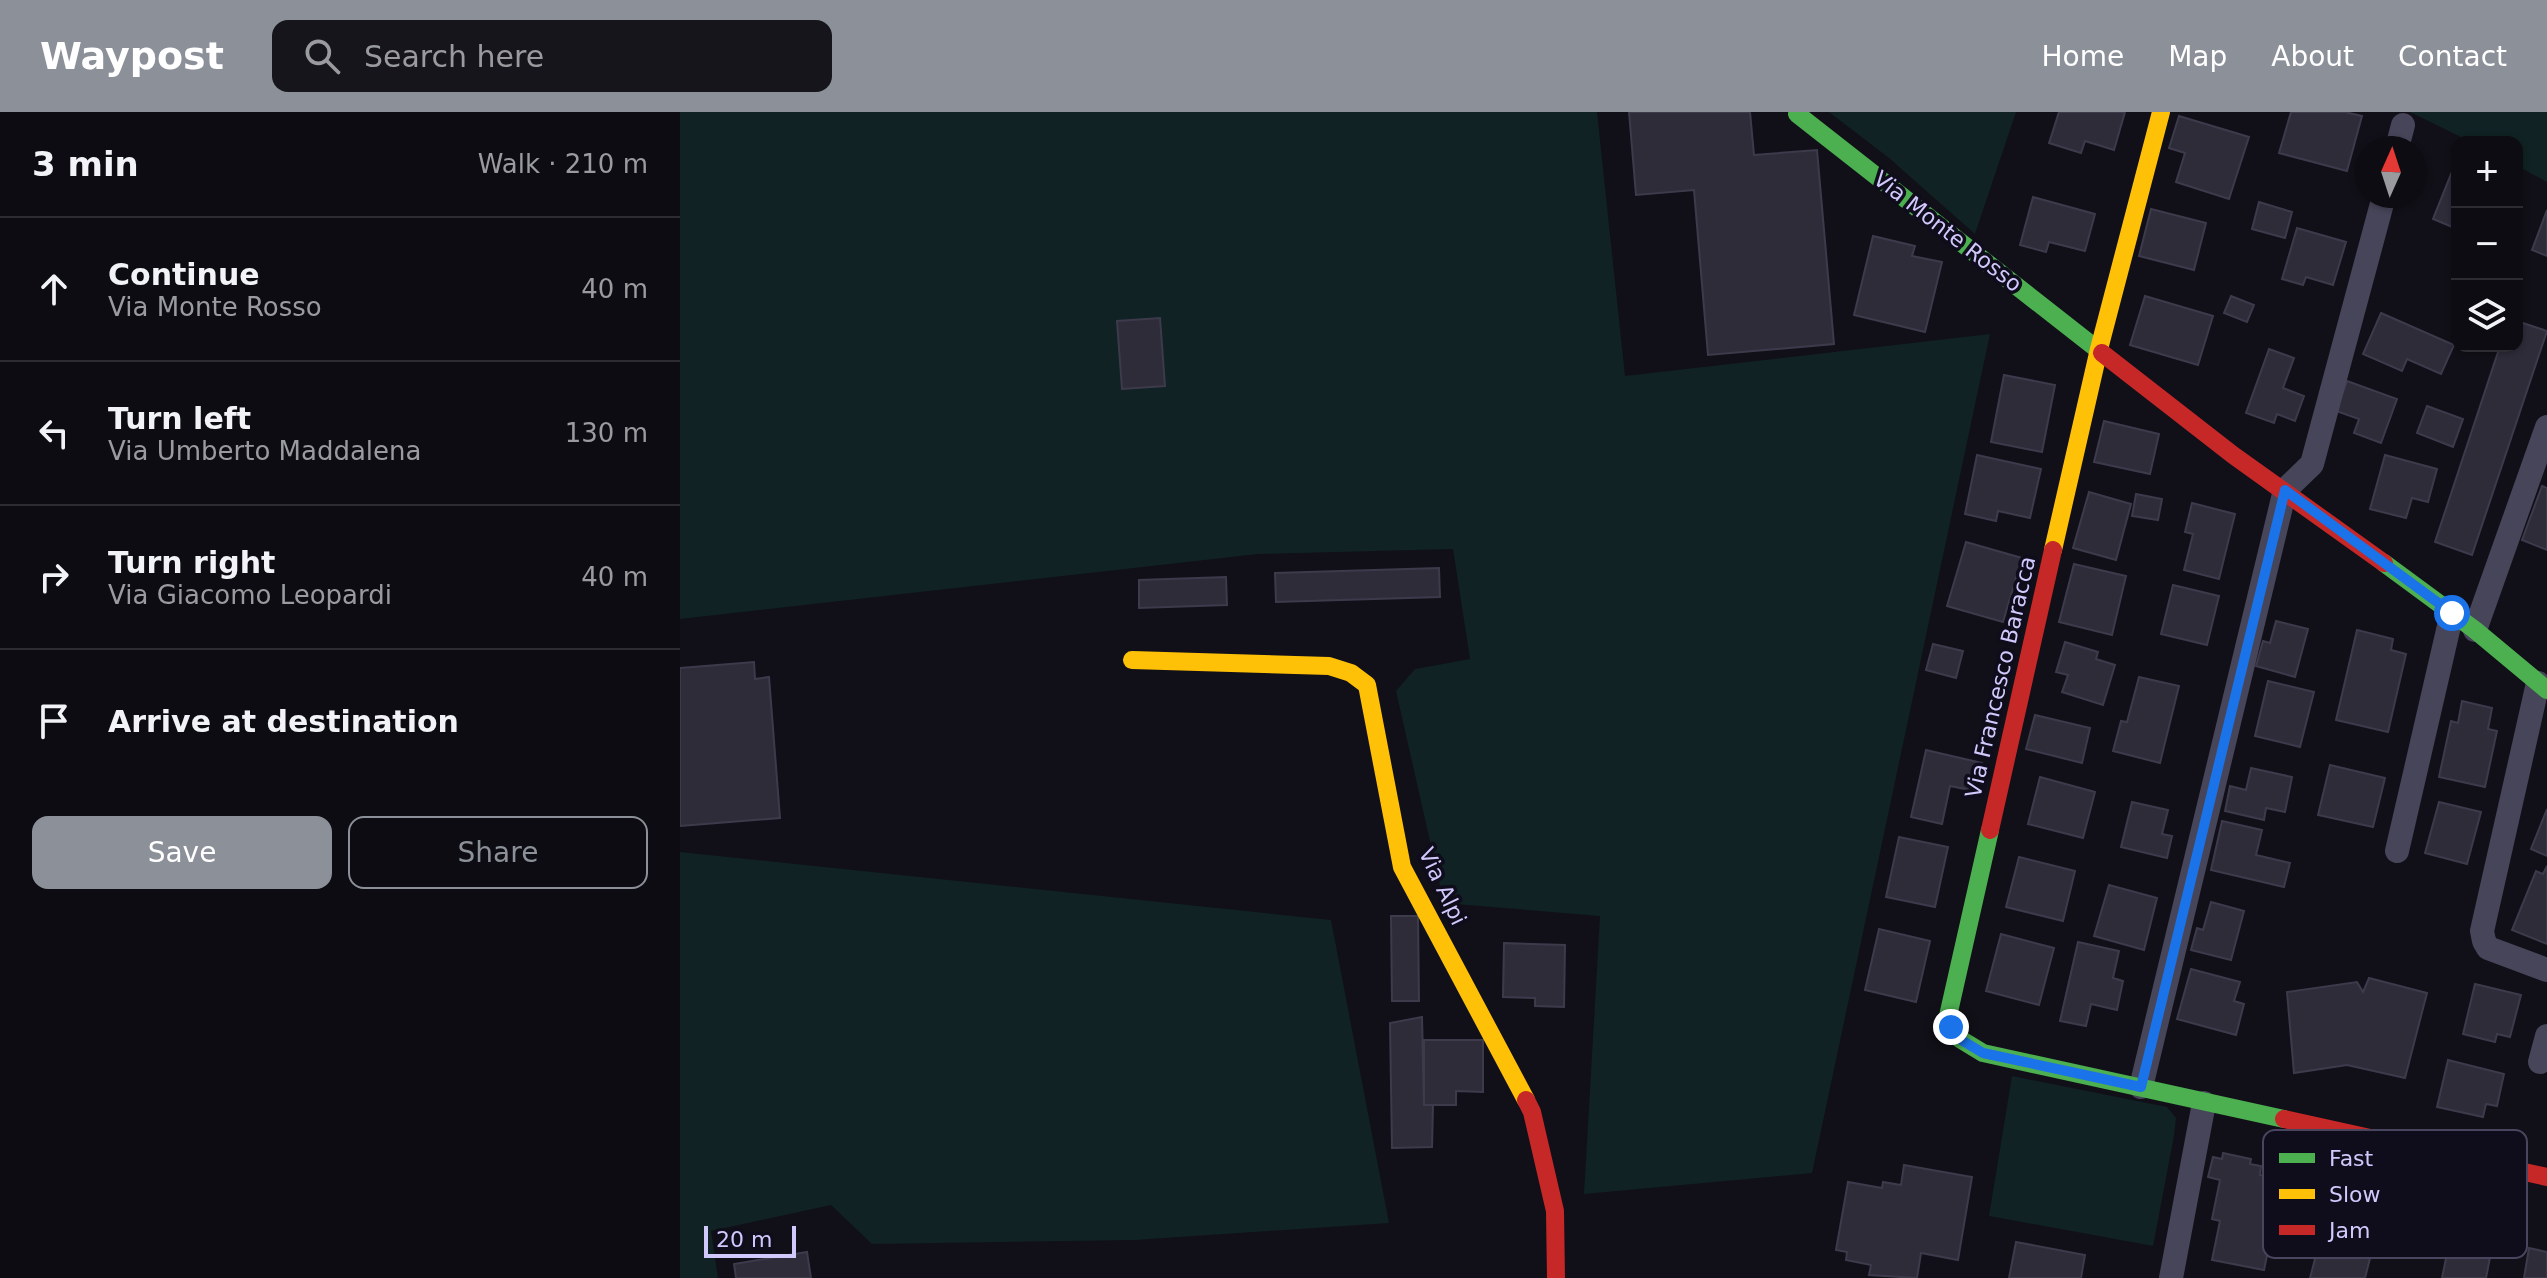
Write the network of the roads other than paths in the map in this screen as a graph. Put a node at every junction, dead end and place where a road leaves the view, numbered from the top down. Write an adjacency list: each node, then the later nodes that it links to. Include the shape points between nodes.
1 (2161, 112): 4 (street)
2 (1797, 114): 4 (street, Via Monte Rosso)
3 (2381, 208): 6 (street, via 2312,464)
4 (2099, 349): 6 (street, Via Monte Rosso); 15 (street, Via Francesco Baracca, via 1948,1016 1958,1038 1983,1053)
5 (2547, 427): 8 (street)
6 (2285, 490): 7 (street, Via Monte Rosso); 15 (street)
7 (2452, 613): 8 (street, Via Monte Rosso); 11 (street)
8 (2475, 630): 10 (street, Via Monte Rosso)
9 (1132, 660): 20 (street, Via Alpi, via 1329,666 1367,685 1402,867 1532,1112 1555,1211)
10 (2542, 686): 12 (street, via 2482,931 2488,948)
11 (2397, 851)
12 (2547, 970)
13 (2547, 1036): 14 (street)
14 (2540, 1062)
15 (2141, 1087): 16 (street)
16 (2204, 1103): 17 (street); 21 (street)
17 (2329, 1130)
18 (2527, 1173): 19 (street)
19 (2547, 1177)
20 (1556, 1278)
21 (2171, 1278)

